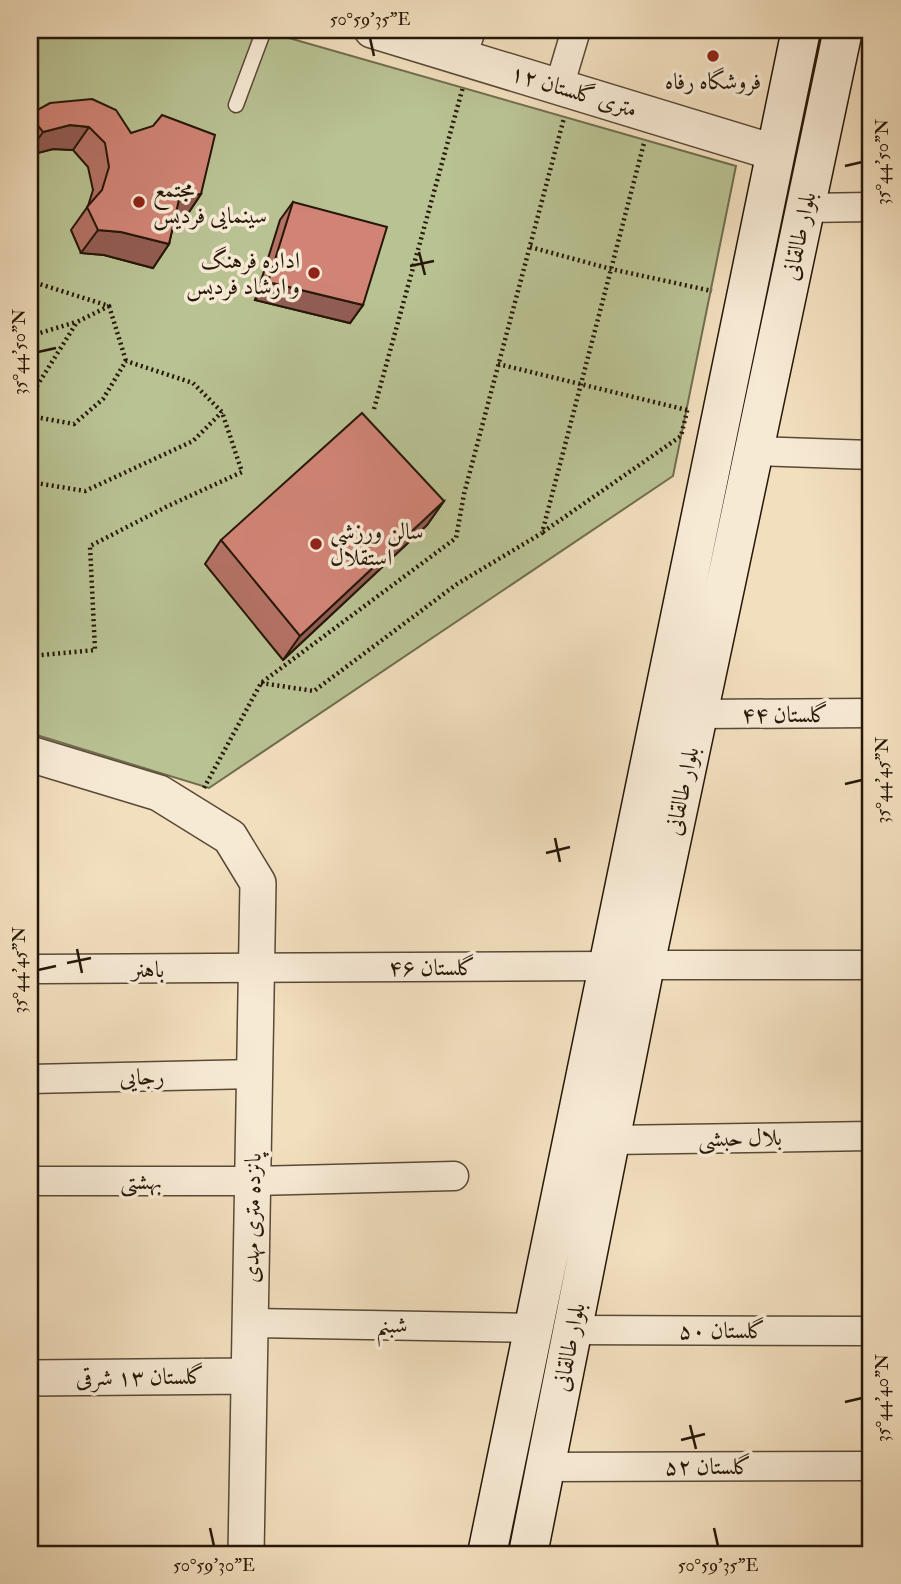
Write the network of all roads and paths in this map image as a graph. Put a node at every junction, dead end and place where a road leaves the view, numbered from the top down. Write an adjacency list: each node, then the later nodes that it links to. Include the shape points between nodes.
1 (264, 30): 9 (lane)
2 (372, 30): 6 (street, ۱۲ متری گلستان)
3 (576, 30): 8 (street)
4 (801, 30): 11 (main road, بلوار طالقانی)
5 (843, 30): 13 (main road, بلوار طالقانی)
6 (418, 36): 7 (street, ۱۲ متری گلستان)
7 (468, 49): 8 (street, ۱۲ متری گلستان); 26 (path)
8 (565, 88): 10 (street, ۱۲ متری گلستان); 14 (path)
9 (236, 105)
10 (652, 115): 11 (street, ۱۲ متری گلستان); 15 (path)
11 (776, 153): 34 (main road, بلوار طالقانی)
12 (871, 207): 13 (street)
13 (804, 208): 30 (main road, بلوار طالقانی)
14 (530, 247): 15 (path); 22 (path)
15 (611, 269): 17 (path); 23 (path)
16 (30, 281): 18 (path)
17 (712, 291)
18 (109, 306): 19 (path); 21 (path)
19 (77, 321): 20 (path); 24 (path)
20 (30, 336)
21 (126, 360): 28 (path, via 192,383); 29 (path, via 103,399 74,424)
22 (498, 364): 23 (path); 37 (path, via 456,538)
23 (581, 383): 27 (path); 33 (path)
24 (30, 397)
25 (690, 397): 27 (path)
26 (374, 409)
27 (687, 410): 33 (path, via 681,436)
28 (222, 412): 32 (path, via 193,441 85,491); 36 (path, via 242,472 90,546 96,650)
29 (30, 416)
30 (755, 451): 31 (street); 35 (main road, بلوار طالقانی)
31 (871, 455)
32 (30, 482)
33 (542, 533): 37 (path, via 457,583 314,691)
34 (689, 573): 35 (main road); 44 (main road, بلوار طالقانی)
35 (727, 580): 39 (main road, بلوار طالقانی)
36 (30, 656)
37 (261, 683): 41 (path)
38 (871, 713): 39 (street, گلستان ۴۴)
39 (698, 714): 42 (main road, بلوار طالقانی)
40 (30, 754): 41 (street, via 159,793)
41 (191, 812): 45 (street, پانزده متری مهدی, via 230,836 258,883)
42 (645, 965): 43 (street); 50 (main road, بلوار طالقانی)
43 (871, 965)
44 (608, 966): 45 (street, گلستان ۴۶); 55 (main road, بلوار طالقانی)
45 (257, 968): 46 (street, باهنر); 47 (street, پانزده متری مهدی)
46 (40, 969)
47 (255, 1074): 48 (street, رجایی); 53 (street, پانزده متری مهدی)
48 (30, 1079)
49 (871, 1136): 50 (street, بلال حبشی)
50 (610, 1140): 56 (main road, بلوار طالقانی)
51 (454, 1175): 53 (street, بهشتی)
52 (30, 1181): 53 (street, بهشتی)
53 (253, 1181): 54 (street, پانزده متری مهدی)
54 (250, 1323): 55 (street, شبنم); 58 (street, پانزده متری مهدی)
55 (534, 1328): 63 (main road, بلوار طالقانی)
56 (572, 1330): 57 (street, گلستان ۵۰); 61 (main road, بلوار طالقانی)
57 (871, 1331)
58 (249, 1376): 59 (street, گلستان ۱۳ شرقی); 62 (street, پانزده متری مهدی)
59 (30, 1378)
60 (871, 1466): 61 (street, گلستان ۵۲)
61 (545, 1467): 64 (main road, بلوار طالقانی)
62 (246, 1554)
63 (487, 1554)
64 (528, 1554)

